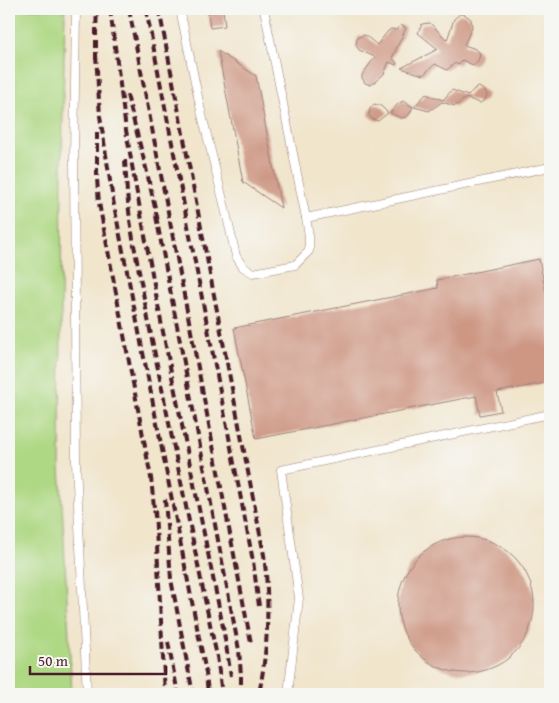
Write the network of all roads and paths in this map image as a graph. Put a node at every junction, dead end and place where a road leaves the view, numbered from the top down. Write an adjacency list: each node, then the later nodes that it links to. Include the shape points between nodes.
1 (76, 9): 7 (lane, via 76,462)
2 (180, 9): 5 (lane, via 236,256 243,267 253,273 295,265 308,251)
3 (264, 9): 5 (lane)
4 (550, 167): 5 (lane)
5 (306, 218)
6 (550, 414): 8 (lane, via 281,470 299,598)
7 (87, 694)
8 (288, 694)

